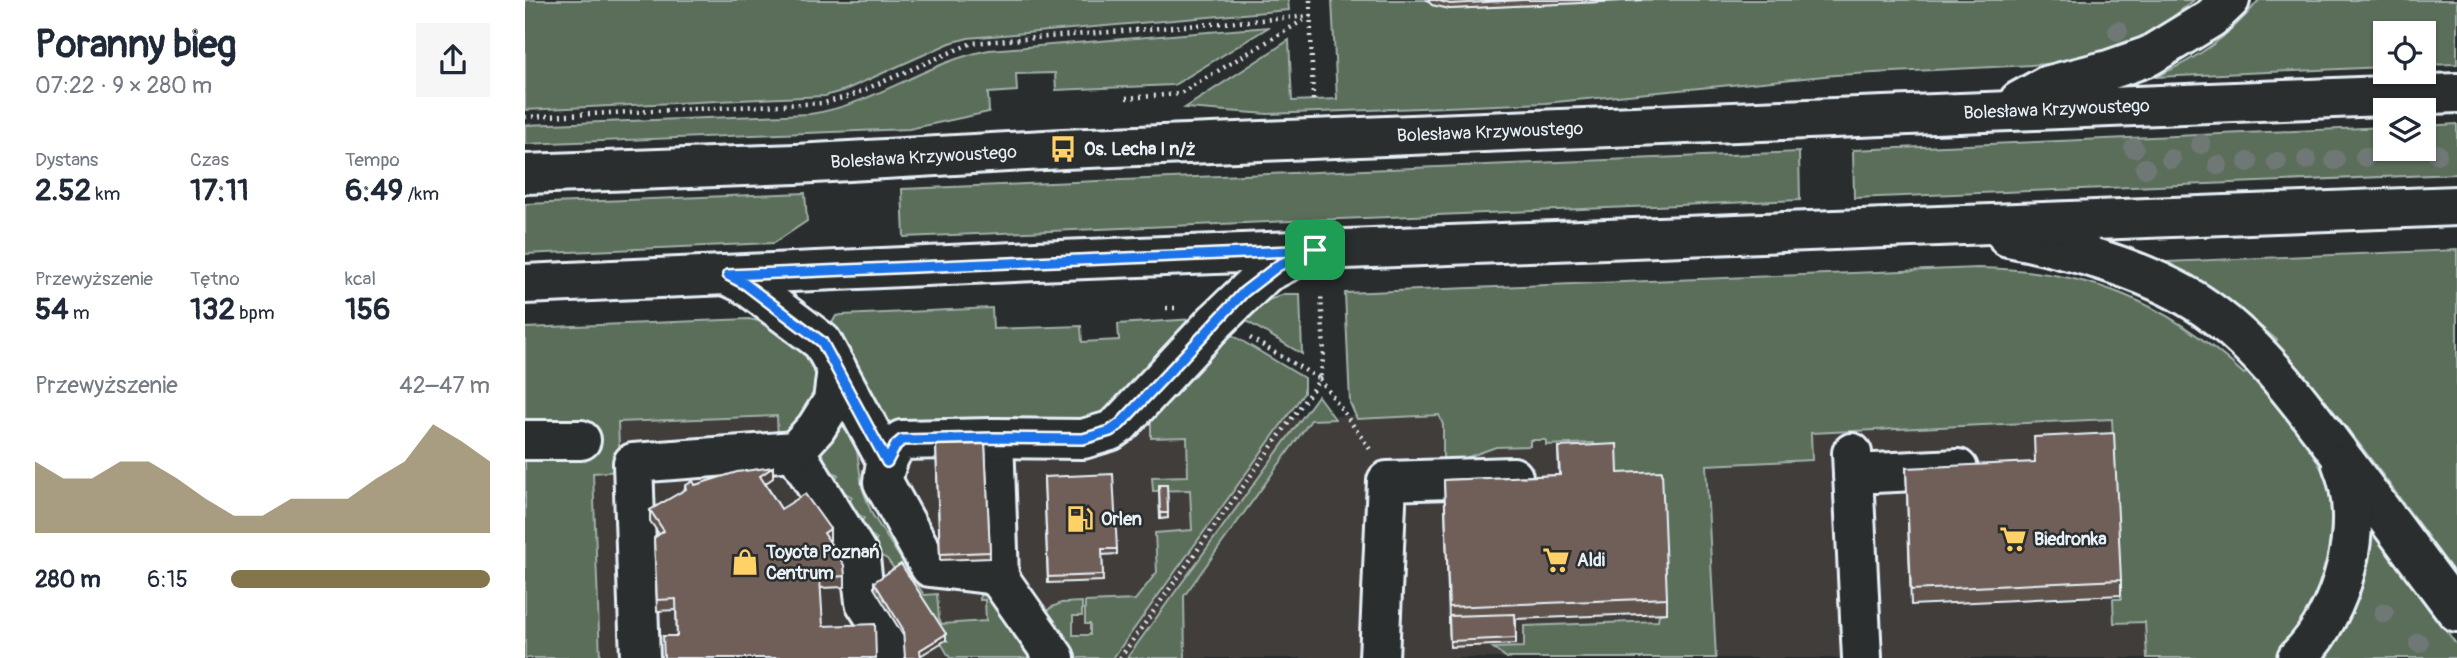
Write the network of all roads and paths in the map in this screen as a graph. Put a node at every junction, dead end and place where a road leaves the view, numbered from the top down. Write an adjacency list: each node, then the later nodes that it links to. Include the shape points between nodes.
1 (1310, 0): 3 (path)
2 (2230, 0): 7 (main road, via 2211,18 2149,56 2046,86)
3 (1311, 16): 5 (path, via 1179,94); 6 (path); 8 (path, via 972,44 824,103)
4 (2457, 93): 7 (main road, Bolesława Krzywoustego)
5 (1126, 98)
6 (1313, 100)
7 (2001, 110): 9 (main road, Bolesława Krzywoustego)
8 (525, 117)
9 (525, 174)
10 (2457, 206): 11 (main road)
11 (1940, 228): 12 (main road); 23 (main road, via 2012,237 2093,259 2185,296 2244,340)
12 (1315, 250): 13 (main road); 17 (main road, via 1266,273)
13 (728, 275): 14 (main road); 18 (main road, via 818,338)
14 (525, 284)
15 (1321, 293): 19 (path, via 1324,353)
16 (1166, 309): 17 (path, via 1202,311)
17 (1217, 320): 19 (path); 20 (main road, via 1110,431 1083,439)
18 (837, 369): 24 (main road, via 833,401); 26 (main road)
19 (1320, 379): 25 (path); 34 (path)
20 (994, 438): 26 (main road, via 902,440); 29 (main road)
21 (525, 440): 22 (main road)
22 (581, 440)
23 (2333, 446): 30 (main road); 37 (main road, via 2348,487 2350,547 2331,612)
24 (795, 451): 31 (main road, via 633,463); 32 (main road, via 860,558 865,602 892,649)
25 (1374, 456)
26 (887, 462): 29 (main road, via 883,482 930,567)
27 (1997, 468): 36 (main road, via 1853,464)
28 (1544, 476): 35 (main road, via 1387,481)
29 (999, 578): 33 (main road)
30 (2457, 612)
31 (641, 658)
32 (891, 658)
33 (1055, 658)
34 (1120, 658)
35 (1379, 658)
36 (1862, 658)
37 (2297, 658)

